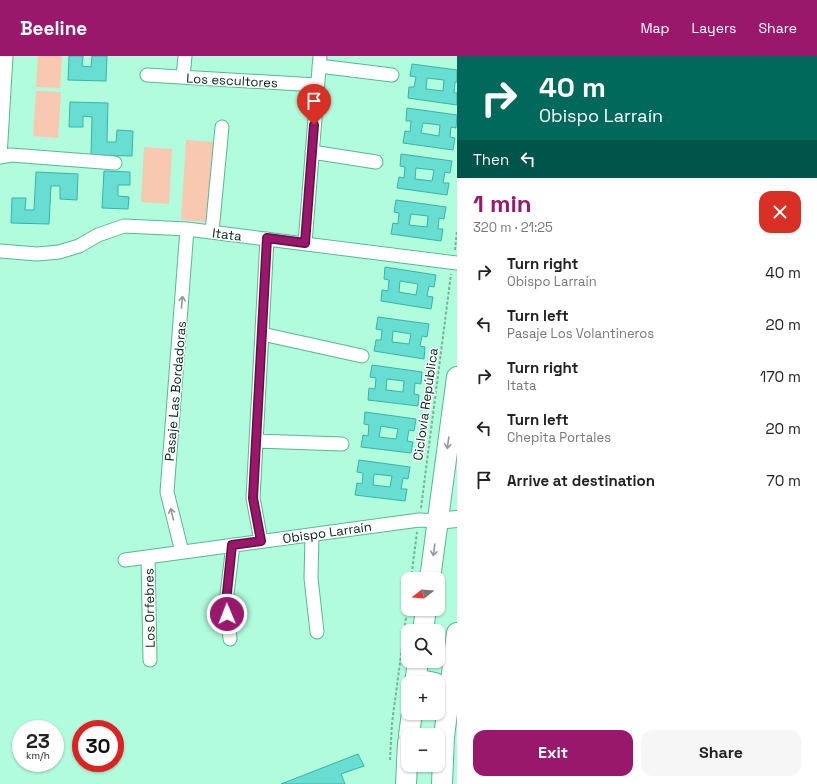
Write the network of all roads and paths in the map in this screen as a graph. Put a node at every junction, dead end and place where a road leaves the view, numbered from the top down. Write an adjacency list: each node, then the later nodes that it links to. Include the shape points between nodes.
1 (6, 56): 10 (street)
2 (185, 56): 6 (street)
3 (319, 61): 5 (street); 7 (street)
4 (147, 75): 6 (street, Los escultores)
5 (392, 75)
6 (183, 77): 7 (street, Los escultores)
7 (317, 85): 9 (street)
8 (222, 127): 14 (street)
9 (312, 152): 11 (street); 17 (street)
10 (0, 157): 12 (street, via 11,155)
11 (376, 162)
12 (115, 163)
13 (187, 229): 14 (street, Itata); 18 (street, Itata, via 124,226 59,252 37,254); 30 (street, Pasaje Las Bordadoras, one-way to 13, via 167,492)
14 (212, 232): 16 (street, Itata)
15 (457, 232): 19 (path, Ciclovía República)
16 (267, 238): 17 (street, Itata); 20 (street)
17 (305, 243): 19 (street, Itata)
18 (0, 250)
19 (455, 263): 26 (path, Ciclovía República)
20 (262, 334): 21 (street); 23 (street)
21 (362, 356)
22 (457, 376): 26 (main road, one-way to 26)
23 (256, 441): 24 (street); 28 (street, via 253,498)
24 (342, 444)
25 (457, 519): 26 (street, Obispo Larraín)
26 (428, 521): 27 (street, Obispo Larraín); 33 (path, Ciclovía República); 34 (main road, one-way to 34)
27 (312, 534): 28 (street, Obispo Larraín); 36 (street, via 310,578)
28 (261, 541): 29 (street, Obispo Larraín)
29 (232, 545): 30 (street, Obispo Larraín); 38 (street, via 226,602)
30 (182, 552): 31 (street, Obispo Larraín)
31 (148, 557): 32 (street, Obispo Larraín); 39 (street, Los Orfebres)
32 (125, 560)
33 (413, 572)
34 (430, 572)
35 (406, 616): 42 (path, via 392,723)
36 (317, 632)
37 (457, 633): 40 (main road)
38 (230, 639)
39 (150, 660)
40 (445, 684)
41 (444, 720): 45 (main road)
42 (390, 761)
43 (407, 772): 44 (main road)
44 (406, 784)
45 (442, 784)

